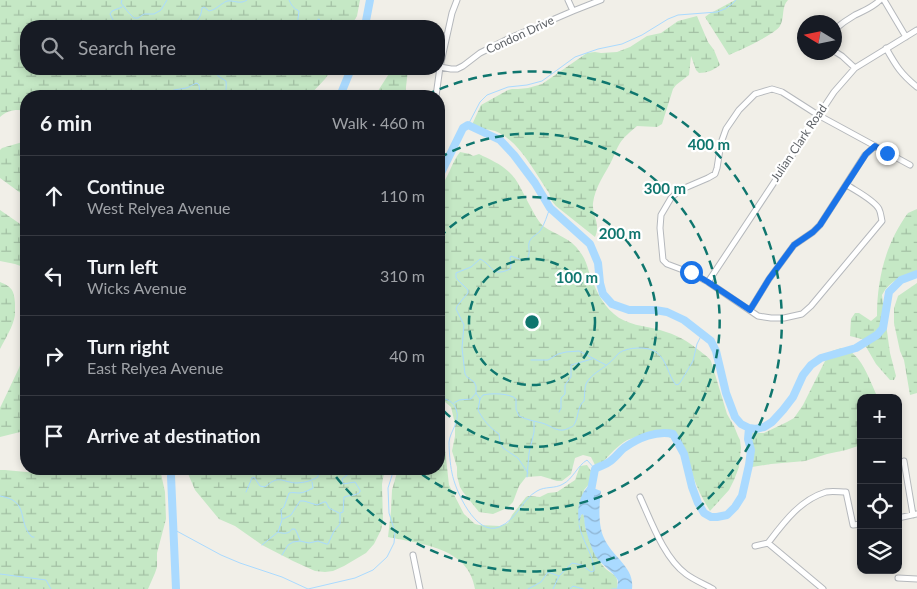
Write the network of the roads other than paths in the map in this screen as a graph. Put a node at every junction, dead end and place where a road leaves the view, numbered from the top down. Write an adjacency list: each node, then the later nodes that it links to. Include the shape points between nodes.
1 (457, 0): 10 (street)
2 (568, 0): 6 (street)
3 (601, 0): 6 (street, Condon Drive)
4 (880, 0): 7 (street)
5 (884, 0): 9 (street)
6 (573, 11): 13 (street, Condon Drive, via 480,53 464,66)
7 (842, 23)
8 (917, 30): 9 (street, Julian Clark Road)
9 (906, 37): 11 (street, Julian Clark Road)
10 (445, 44)
11 (886, 48): 14 (street, Julian Clark Road); 16 (street, via 896,67)
12 (842, 56): 14 (street)
13 (445, 68)
14 (855, 68): 18 (street, Julian Clark Road)
15 (439, 75): 17 (street)
16 (917, 87)
17 (437, 90)
18 (818, 115): 19 (street); 22 (street, Julian Clark Road); 22 (street, via 782,92 772,89 755,94 726,129 714,174 680,190 665,206 660,228 663,260)
19 (875, 146): 20 (street); 21 (street, via 866,154)
20 (910, 166)
21 (847, 185): 23 (street, via 820,225 794,245); 23 (street, via 878,207 882,221 879,225 802,314 771,318 758,316)
22 (708, 282): 23 (street)
23 (750, 310)
24 (904, 461): 26 (street)
25 (640, 497): 35 (street, via 672,560 685,573)
26 (915, 515): 27 (street)
27 (902, 517)
28 (857, 524): 29 (street, via 853,525 846,492 827,492 803,503)
29 (768, 543): 30 (street); 36 (street)
30 (755, 546)
31 (414, 555): 34 (street)
32 (898, 578): 33 (street)
33 (917, 579)
34 (420, 589)
35 (713, 589)
36 (823, 589)

